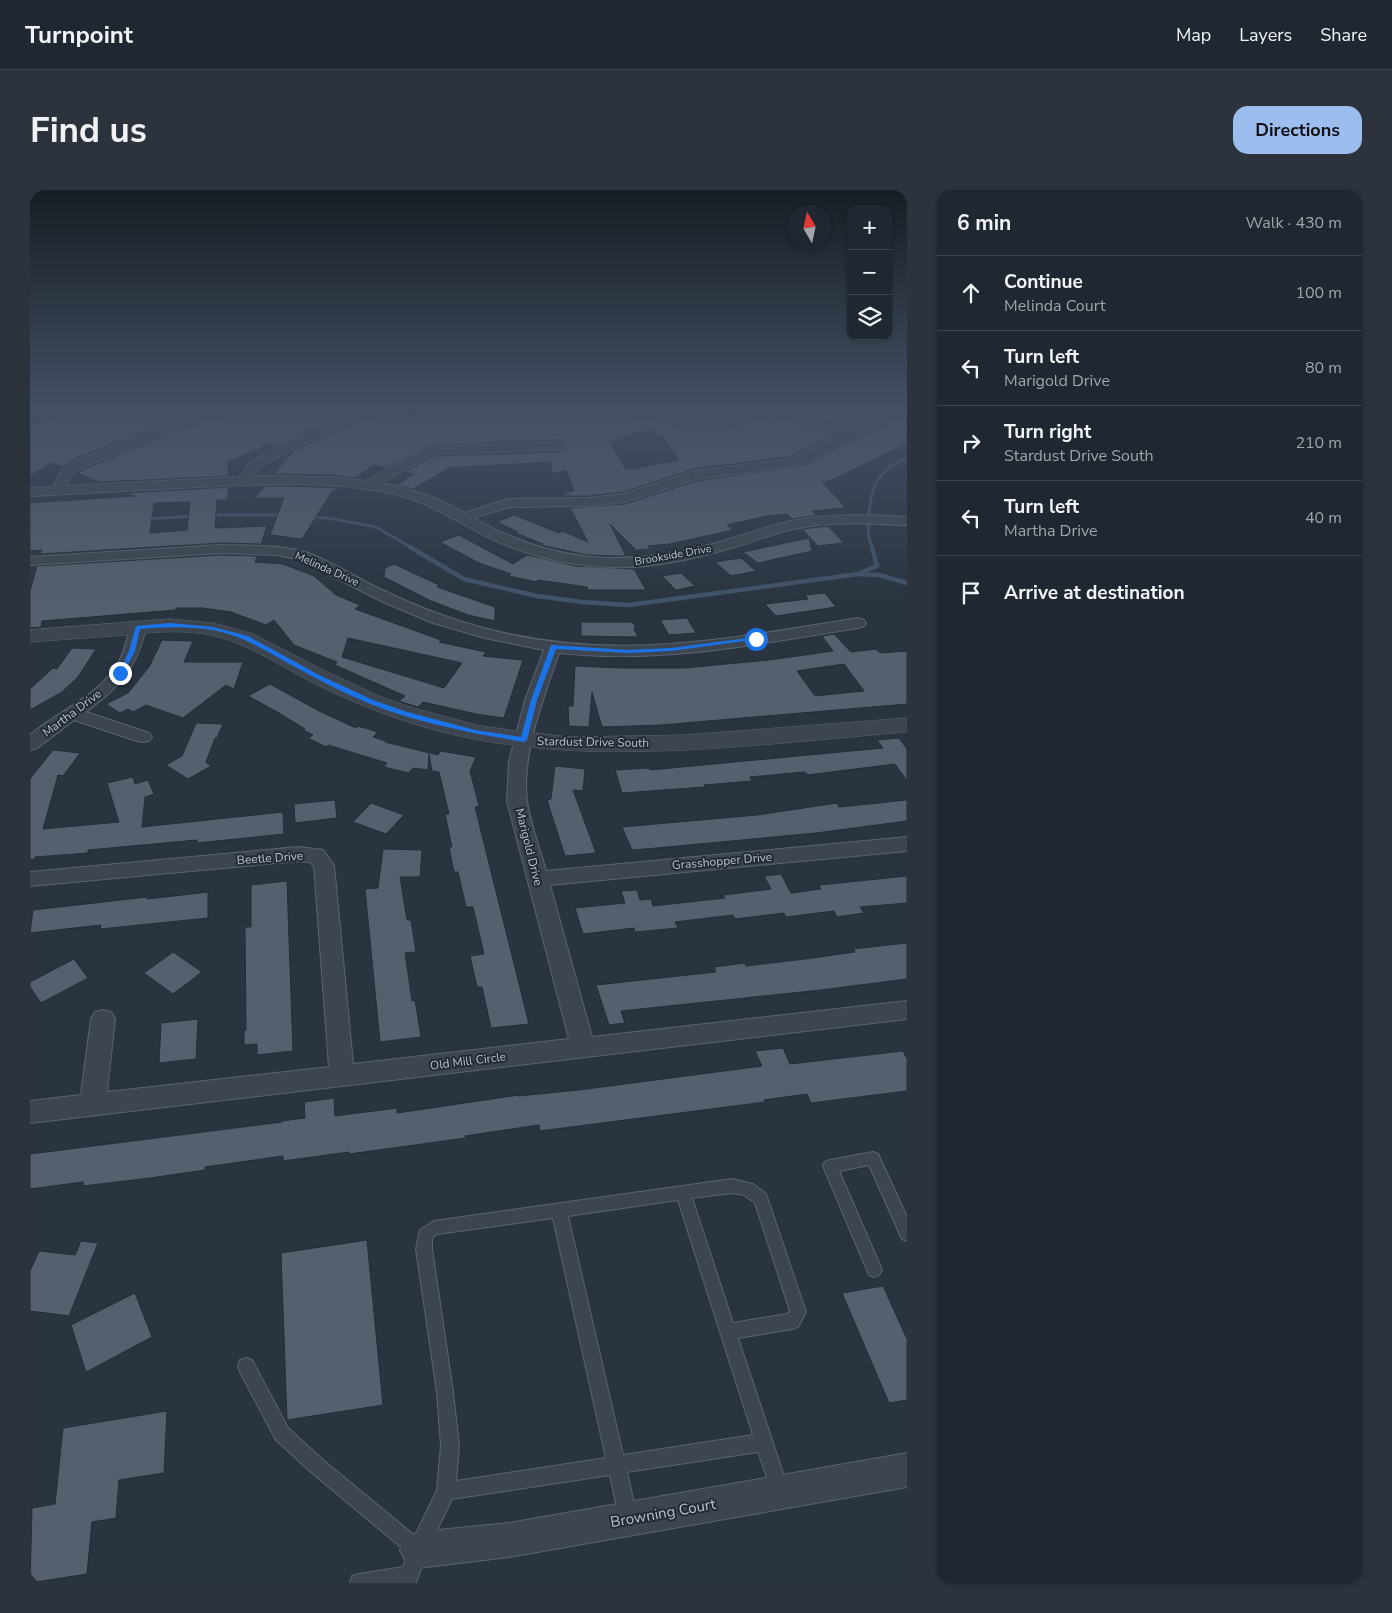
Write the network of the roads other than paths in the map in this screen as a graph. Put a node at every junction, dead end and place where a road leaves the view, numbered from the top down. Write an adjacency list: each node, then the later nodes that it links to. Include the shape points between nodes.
1 (67, 472): 7 (street)
2 (249, 472): 5 (street)
3 (391, 472): 6 (street)
4 (721, 472): 9 (street, via 694,475 625,498 508,503)
5 (243, 480): 6 (street, Brookside Drive, via 300,479); 7 (street, Brookside Drive)
6 (368, 485): 9 (street, Brookside Drive, via 396,490)
7 (58, 490): 8 (street, Brookside Drive)
8 (30, 492)
9 (464, 517): 10 (street, Brookside Drive, via 486,531 540,553 609,563 650,562 699,552 795,524 822,520)
10 (907, 521)
11 (30, 561): 15 (street, Melinda Drive, via 221,548 294,554 439,620)
12 (858, 623): 15 (street, Melinda Drive, via 671,649 628,652)
13 (138, 628): 14 (street, Stardust Drive South); 16 (street, Martha Drive, via 132,651 120,673); 19 (street, Stardust Drive South, via 170,625 230,632 371,701 474,732)
14 (30, 636)
15 (553, 647): 19 (street, Marigold Drive)
16 (72, 713): 18 (street); 20 (street, Martha Drive)
17 (907, 725): 19 (street, Stardust Drive South, via 685,742 571,744)
18 (143, 738)
19 (524, 740): 23 (street, Marigold Drive, via 518,762 517,801)
20 (30, 745)
21 (907, 844): 23 (street, Grasshopper Drive)
22 (30, 879): 27 (street, Beetle Drive, via 298,854 316,855 324,865)
23 (537, 879): 26 (street, Marigold Drive)
24 (907, 1010): 26 (street, Old Mill Circle)
25 (103, 1019): 28 (street)
26 (583, 1047): 27 (street, Old Mill Circle)
27 (342, 1076): 28 (street, Old Mill Circle)
28 (93, 1105): 29 (street, Old Mill Circle)
29 (30, 1112)
30 (683, 1193): 31 (lane); 34 (lane); 34 (lane, via 732,1186 748,1189 761,1199 798,1312 792,1321)
31 (559, 1210): 37 (lane); 39 (lane, via 434,1228 425,1235 424,1249 446,1392 450,1446)
32 (907, 1234): 33 (lane, via 873,1158 830,1166)
33 (874, 1270)
34 (728, 1332): 36 (lane)
35 (246, 1366): 42 (lane, via 282,1434 317,1466)
36 (764, 1442): 37 (lane); 40 (lane)
37 (617, 1464): 39 (lane); 41 (lane)
38 (907, 1470): 40 (street, Browning Court)
39 (446, 1491): 42 (lane)
40 (780, 1493): 41 (street, Browning Court)
41 (628, 1519): 42 (street, Browning Court, via 509,1540)
42 (412, 1570): 43 (lane)
43 (359, 1583)

